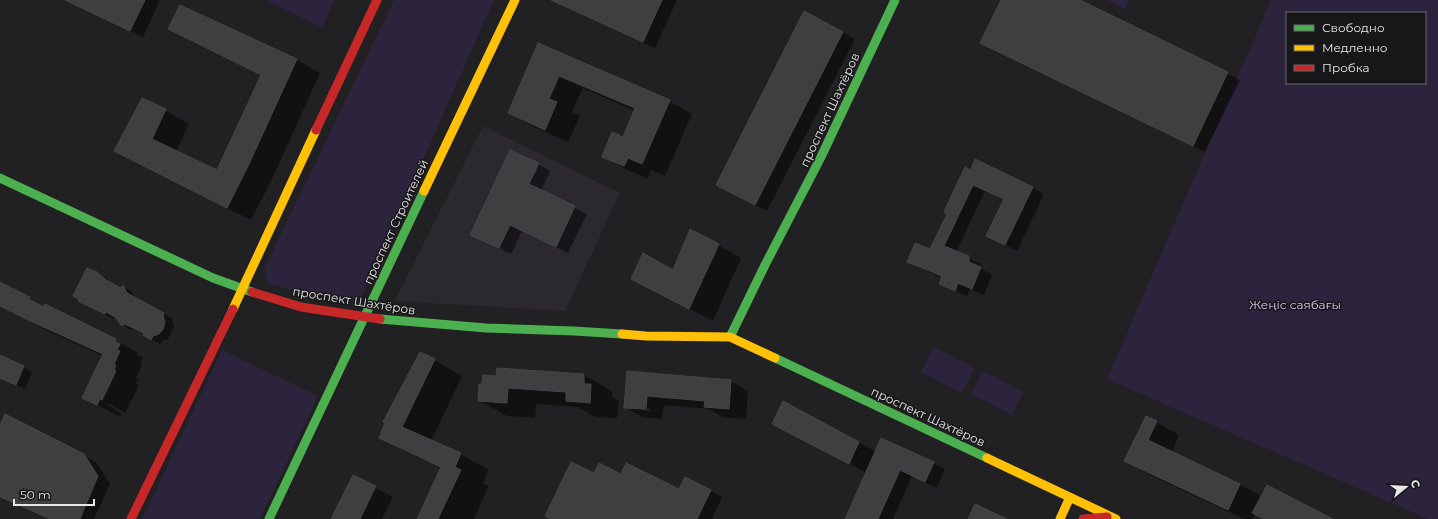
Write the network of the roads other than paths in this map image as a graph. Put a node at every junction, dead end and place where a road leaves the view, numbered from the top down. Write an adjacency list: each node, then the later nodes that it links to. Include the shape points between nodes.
1 (377, 0): 5 (main road)
2 (515, 0): 6 (main road, проспект Строителей)
3 (895, 0): 7 (main road, проспект Шахтёров, via 821,157)
4 (0, 178): 5 (main road, проспект Шахтёров)
5 (242, 290): 6 (main road, проспект Шахтёров, via 301,308); 10 (main road)
6 (364, 317): 7 (main road, проспект Шахтёров, via 486,328 646,336); 11 (main road, проспект Строителей)
7 (730, 337): 8 (main road, проспект Шахтёров)
8 (1070, 497): 9 (main road, проспект Шахтёров); 12 (main road)
9 (1115, 518): 13 (main road, via 1102,516)
10 (131, 519)
11 (269, 519)
12 (1060, 519)
13 (1083, 519)

